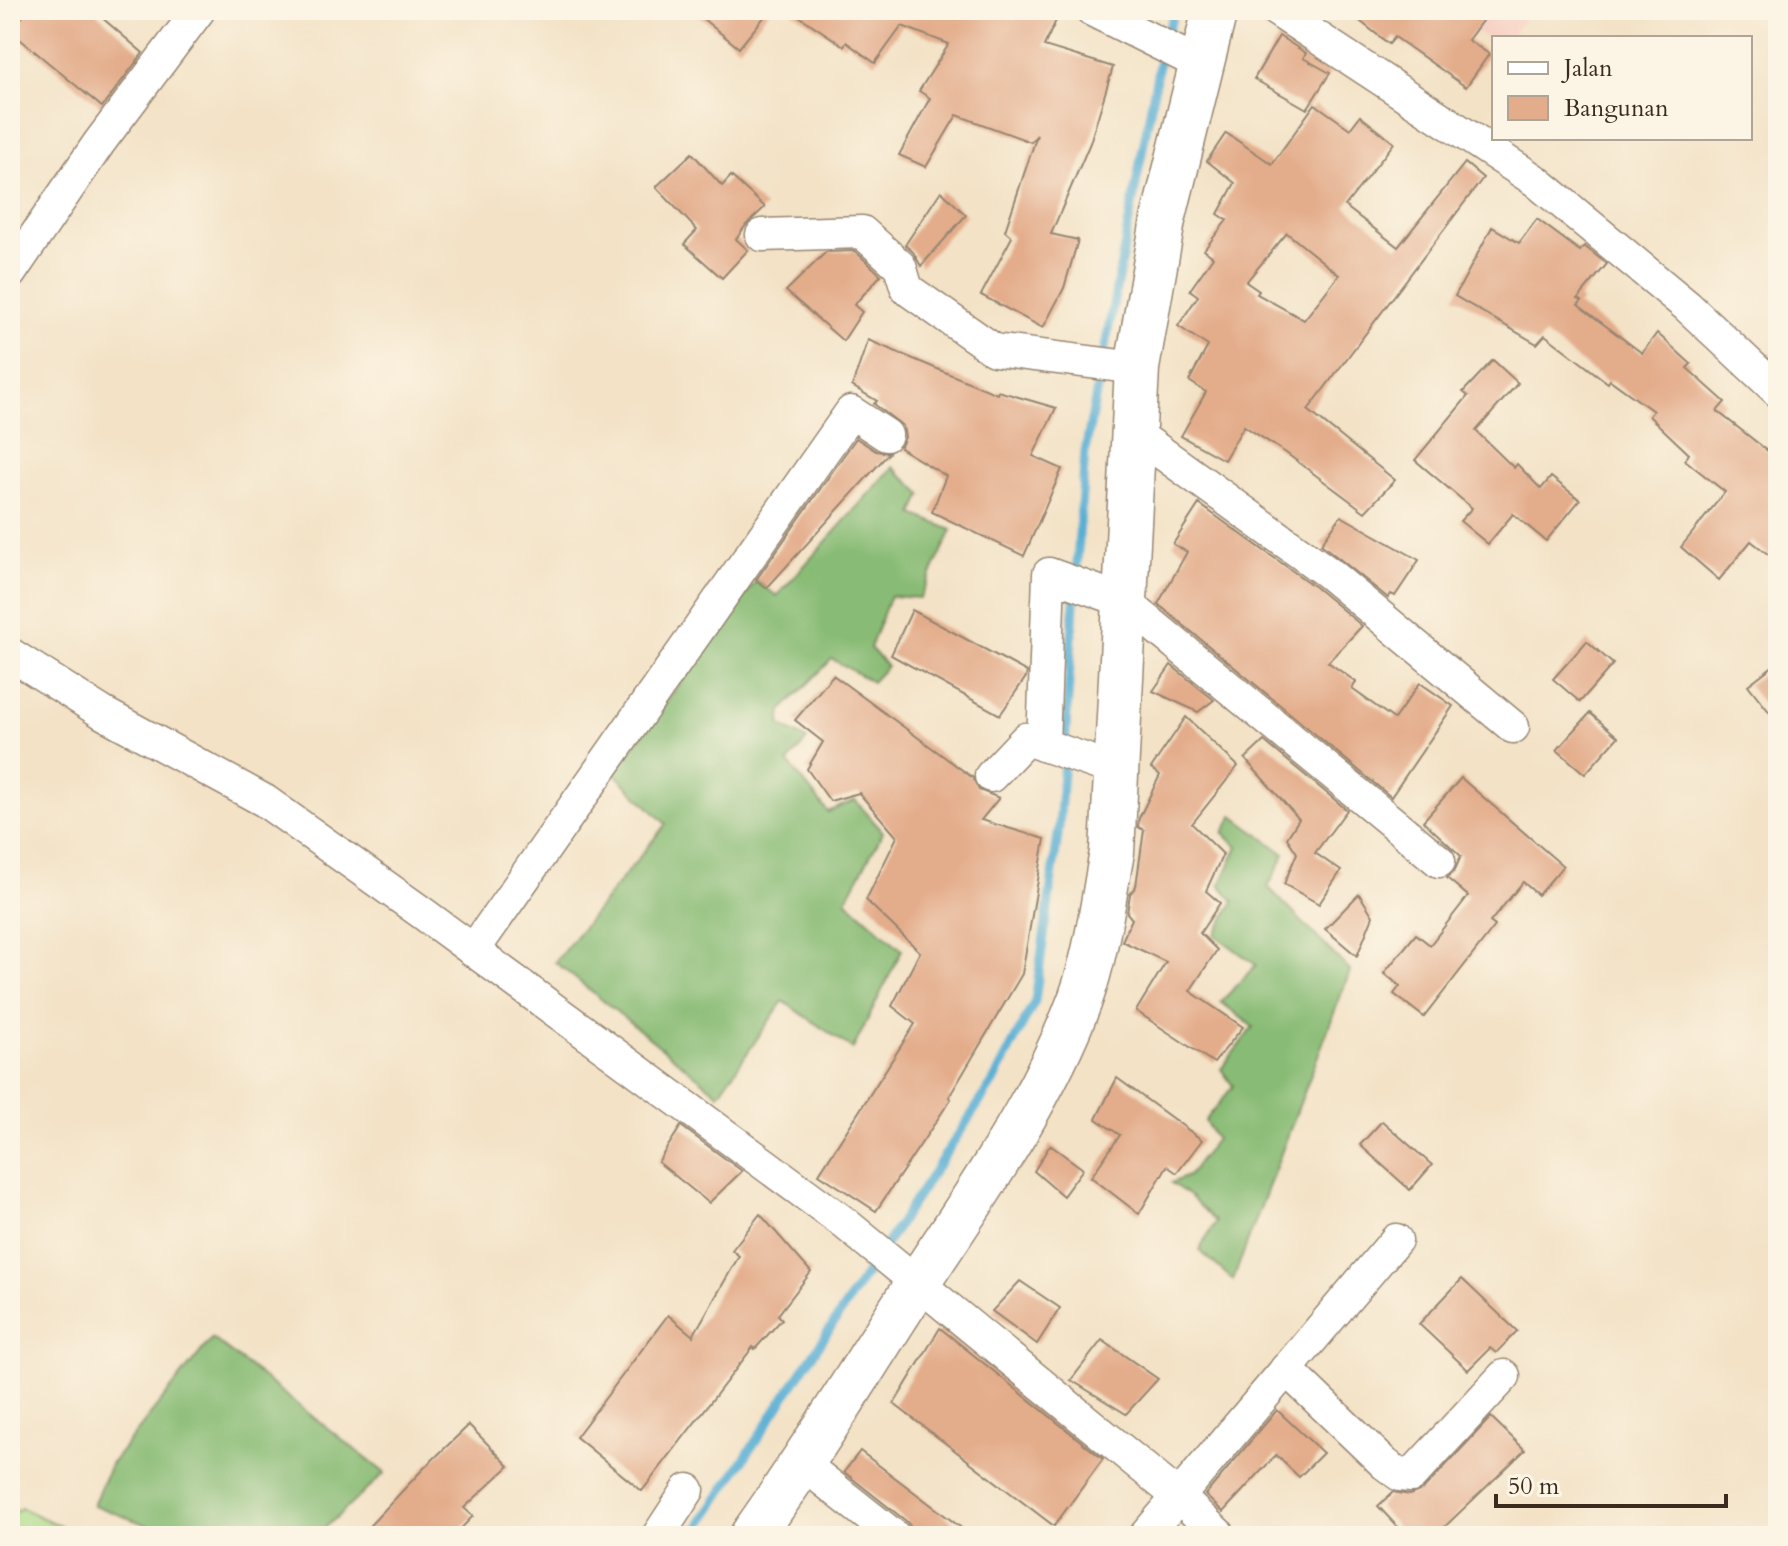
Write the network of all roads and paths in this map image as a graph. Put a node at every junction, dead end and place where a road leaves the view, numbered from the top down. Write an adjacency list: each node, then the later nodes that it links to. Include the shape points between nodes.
1 (199, 10): 7 (street)
2 (1215, 10): 5 (main road)
3 (1276, 10): 9 (street, via 1536,181 1687,306)
4 (1102, 16): 5 (street)
5 (1190, 60): 8 (main road, via 1163,220)
6 (762, 235): 8 (street, via 862,232 900,266 907,289 994,350)
7 (10, 273)
8 (1128, 367): 10 (main road)
9 (1778, 391)
10 (1133, 432): 12 (main road); 14 (street, via 1327,572)
11 (886, 435): 18 (street, via 851,412)
12 (1092, 589): 15 (main road); 15 (street, via 1049,574); 17 (street)
13 (10, 654): 18 (street, via 103,713 265,801)
14 (1513, 727)
15 (1072, 755): 16 (street, via 1026,739); 20 (main road, via 1112,852 1081,997 1056,1058 1005,1152)
16 (991, 776)
17 (1439, 861)
18 (473, 951): 20 (street)
19 (1396, 1240): 21 (street)
20 (911, 1276): 23 (main road); 25 (street)
21 (1286, 1369): 22 (street, via 1385,1464 1411,1476); 25 (street)
22 (1504, 1376)
23 (803, 1464): 27 (main road); 28 (street)
24 (688, 1490): 26 (street)
25 (1179, 1497): 29 (street); 30 (street)
26 (658, 1536)
27 (752, 1536)
28 (894, 1536)
29 (1145, 1536)
30 (1220, 1536)

